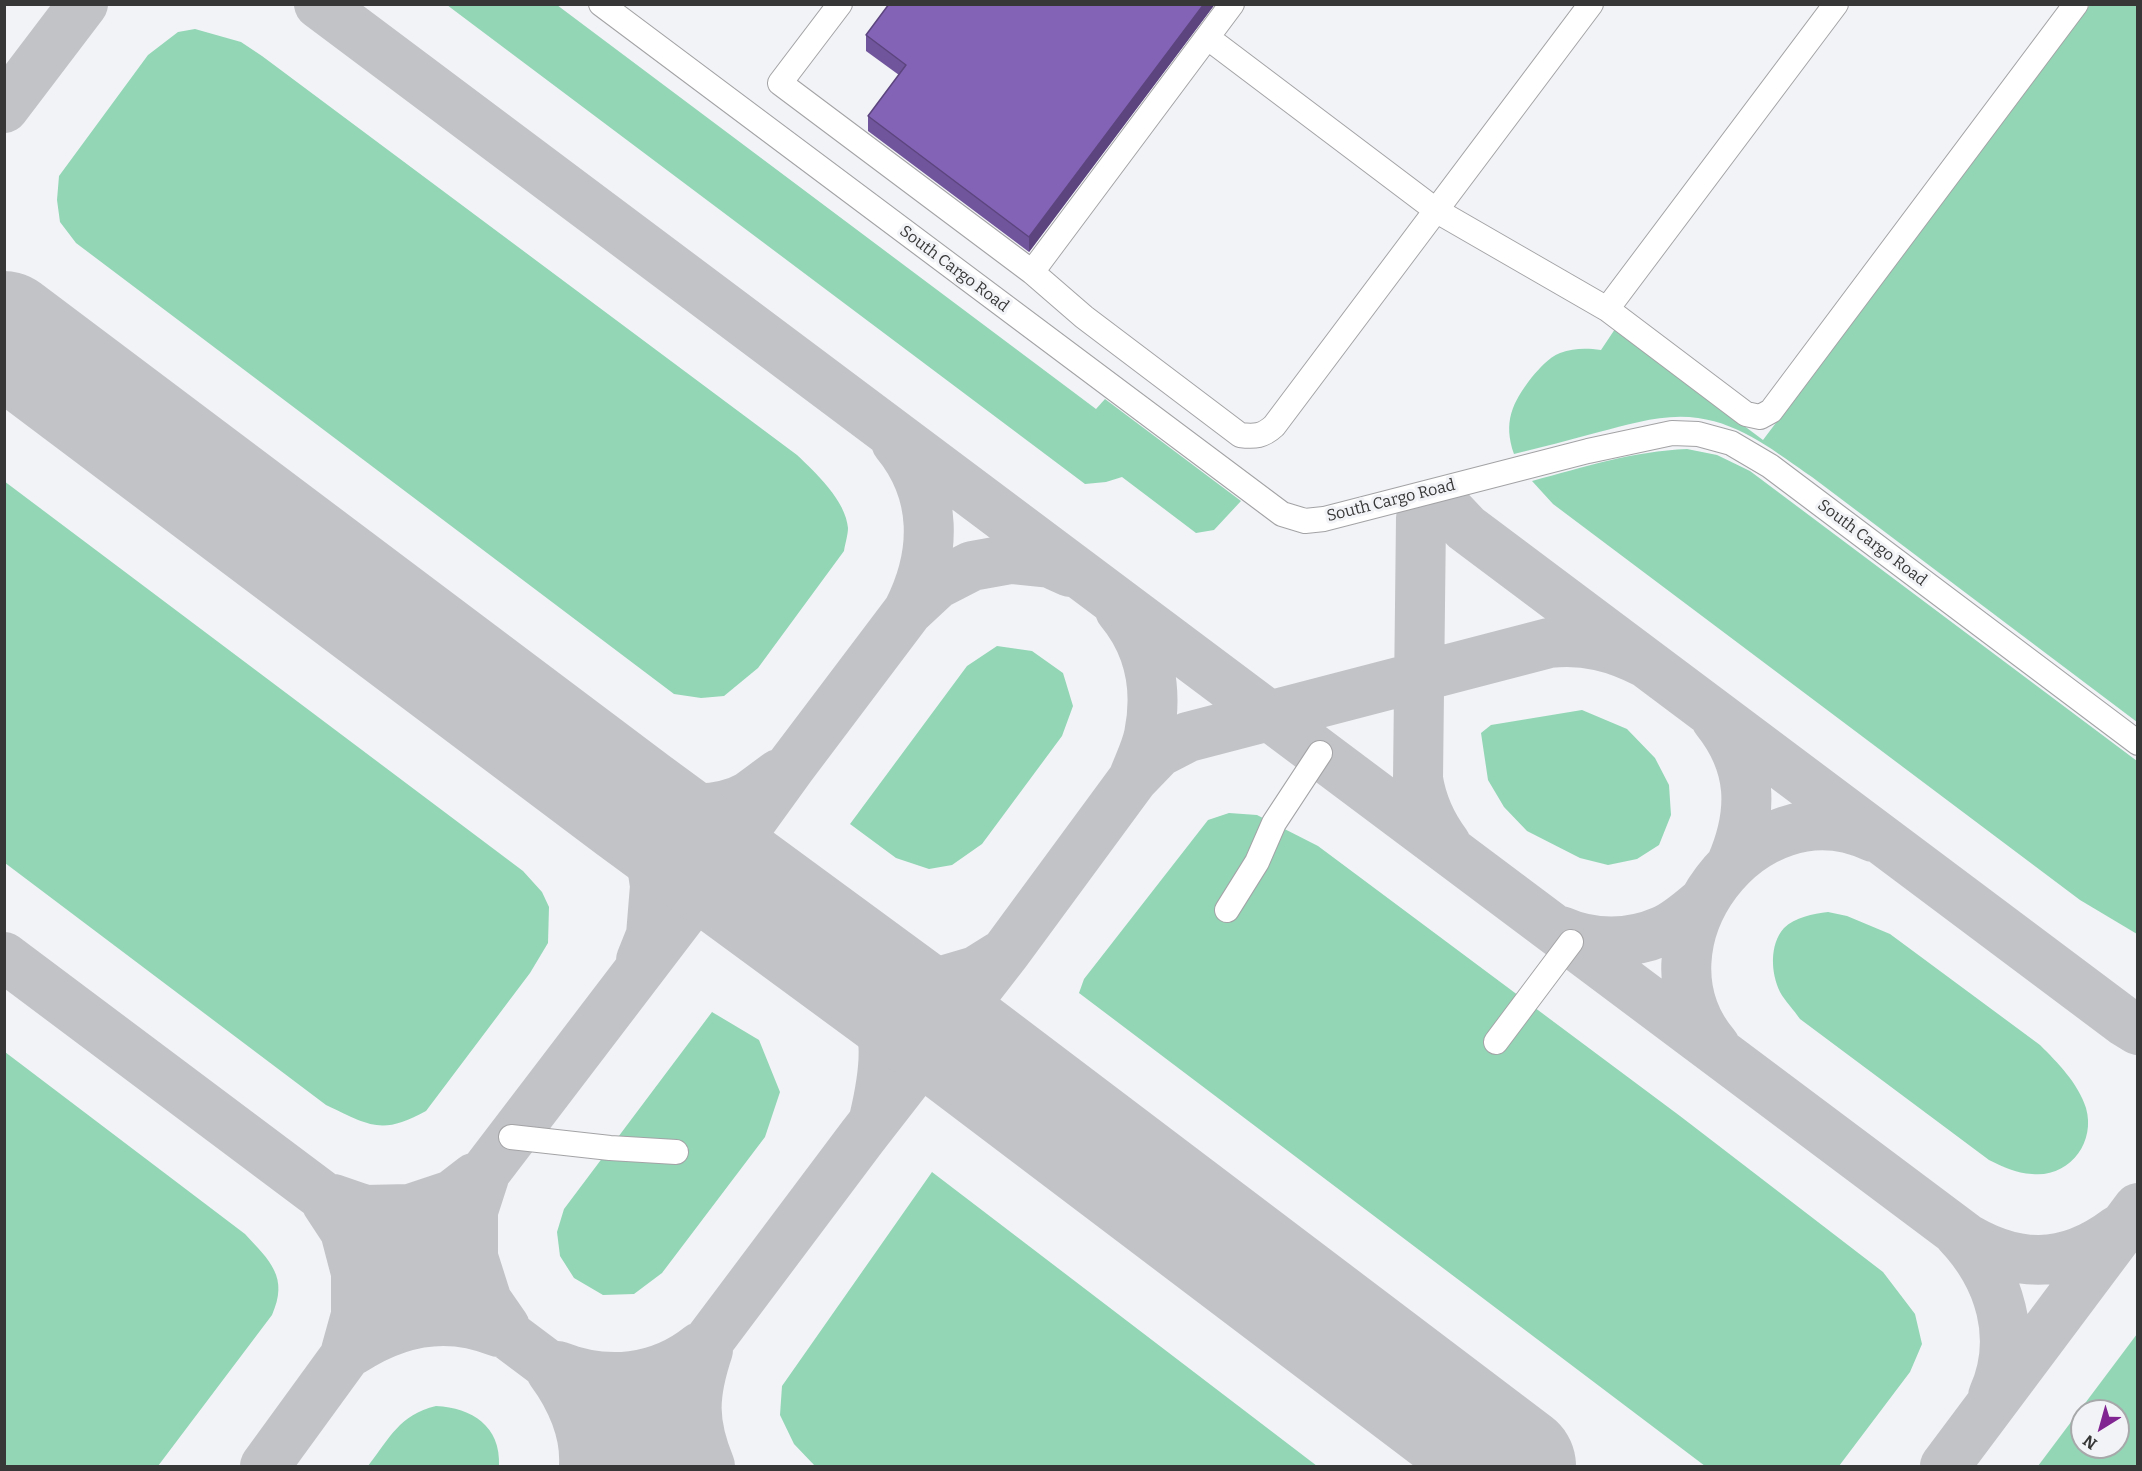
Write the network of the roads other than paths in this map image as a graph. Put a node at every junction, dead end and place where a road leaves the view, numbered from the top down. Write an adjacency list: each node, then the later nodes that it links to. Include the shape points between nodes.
1 (601, 4): 12 (lane, South Cargo Road)
2 (840, 4): 9 (lane, via 780,83)
3 (1233, 4): 7 (lane)
4 (1591, 4): 8 (lane)
5 (1836, 4): 10 (lane)
6 (2076, 4): 10 (lane, via 1771,411 1760,417 1746,414)
7 (1208, 38): 8 (lane); 9 (lane)
8 (1437, 211): 10 (lane); 11 (lane, via 1265,434 1240,435)
9 (1032, 272): 11 (lane)
10 (1607, 309)
11 (1084, 317): 12 (lane)
12 (1061, 348): 13 (lane, South Cargo Road, via 1282,514 1305,521 1672,433 1698,434 1731,443 1770,466)
13 (2138, 743)
14 (1320, 753): 15 (lane, via 1274,823 1257,862)
15 (1227, 910)
16 (1571, 942): 17 (lane)
17 (1497, 1042)
18 (511, 1137): 19 (lane)
19 (676, 1152)

